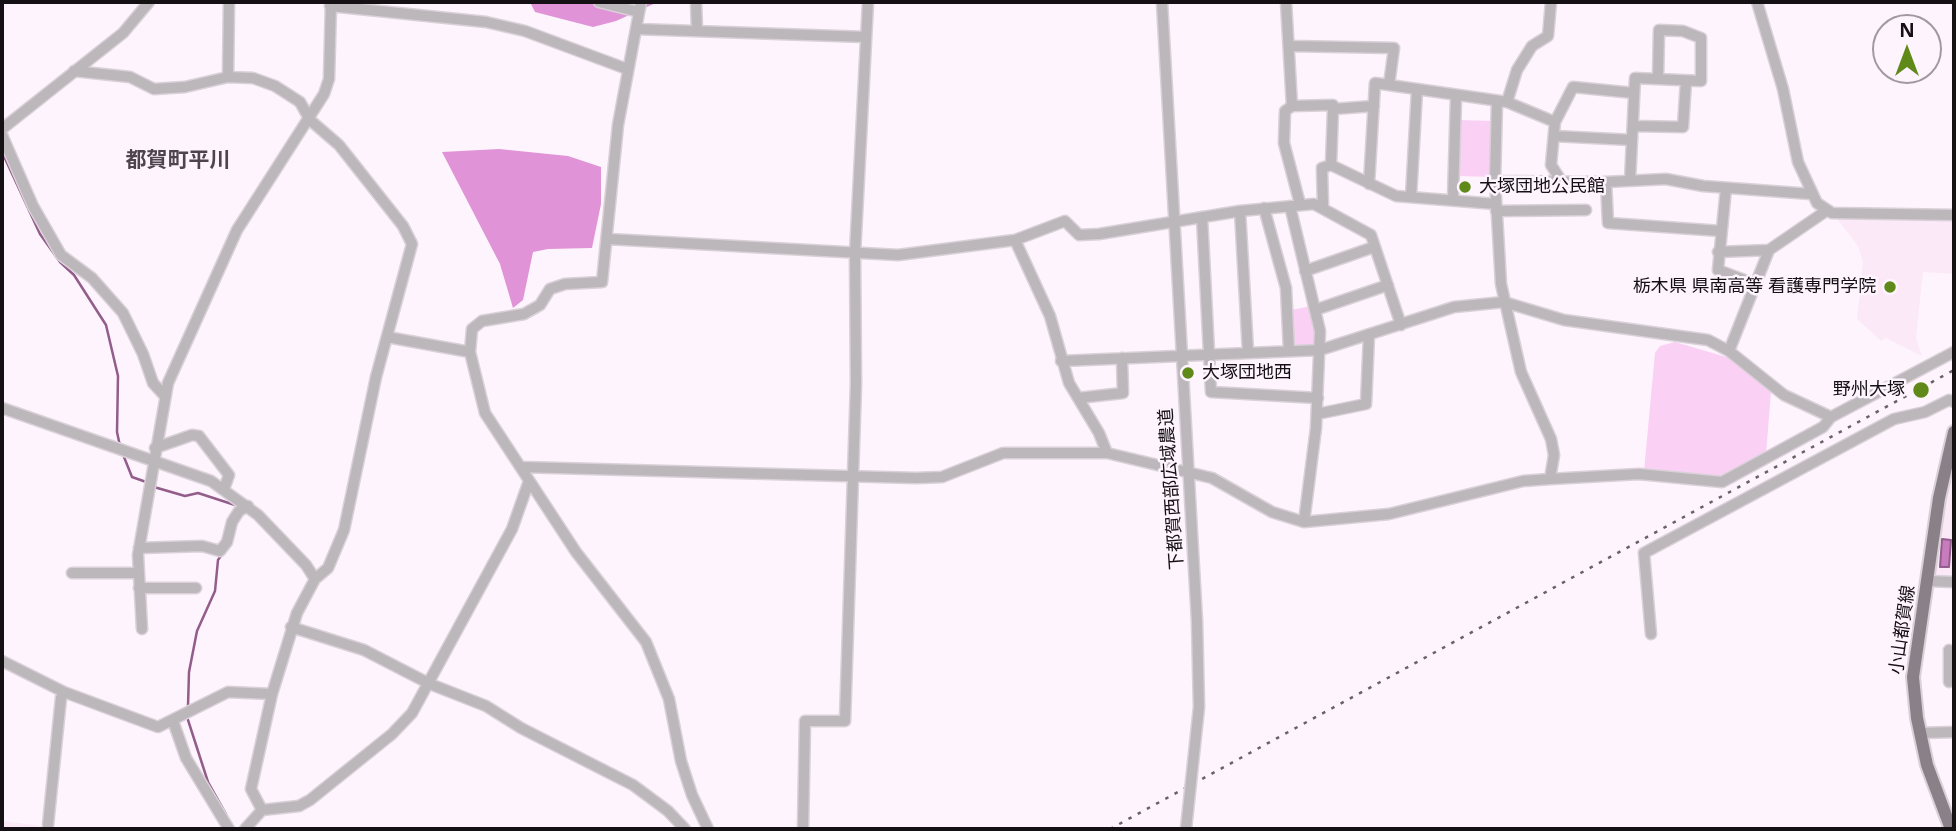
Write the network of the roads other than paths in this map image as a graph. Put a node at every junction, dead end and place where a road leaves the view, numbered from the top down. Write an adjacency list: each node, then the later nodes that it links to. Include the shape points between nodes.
1 (149, 2): 17 (street, via 123,33)
2 (229, 2): 18 (street)
3 (599, 2): 11 (street)
4 (696, 2): 13 (street)
5 (868, 2): 14 (street)
6 (1162, 2): 55 (street, 下都賀西部広域農道)
7 (1286, 2): 15 (street)
8 (1551, 2): 25 (street, via 1548,36 1532,46)
9 (1756, 2): 43 (street, via 1783,89 1798,162)
10 (330, 4): 16 (street, via 486,22 525,31); 29 (street, via 328,87)
11 (640, 7): 12 (street)
12 (636, 29): 13 (street); 16 (street)
13 (697, 30): 14 (street)
14 (866, 37): 62 (street)
15 (1290, 46): 21 (street, via 1394,48); 27 (street)
16 (627, 69): 57 (street)
17 (74, 71): 18 (street, via 130,77 154,89); 32 (street)
18 (228, 77): 29 (street, via 253,78 275,86 300,102)
19 (1658, 79): 20 (street); 20 (street, via 1659,30 1683,31 1701,38 1701,81); 23 (street, via 1635,78)
20 (1686, 80): 31 (street, via 1683,127)
21 (1389, 85): 22 (street); 26 (street, via 1375,83)
22 (1417, 90): 24 (street); 44 (street)
23 (1634, 93): 30 (street, via 1573,87); 31 (street)
24 (1456, 97): 25 (street); 45 (street)
25 (1502, 102): 30 (street); 37 (street)
26 (1374, 106): 28 (street); 41 (street)
27 (1292, 107): 28 (street); 46 (street, via 1285,111 1284,143)
28 (1333, 109): 36 (street)
29 (310, 120): 70 (street, via 339,145 412,244); 81 (street, via 237,230)
30 (1555, 122): 34 (street)
31 (1633, 125): 35 (street)
32 (2, 130)
33 (2, 135): 81 (street, via 61,256 92,278 123,313 153,383)
34 (1554, 136): 35 (street); 39 (street, via 1550,165)
35 (1632, 140): 38 (street)
36 (1331, 165): 41 (street); 47 (street, via 1322,168)
37 (1495, 181): 39 (street); 48 (street)
38 (1630, 181): 40 (street); 42 (street, via 1666,179)
39 (1562, 182): 40 (street)
40 (1606, 183): 56 (street, via 1608,223)
41 (1369, 184): 44 (street)
42 (1726, 188): 43 (street); 56 (street)
43 (1811, 194): 52 (street)
44 (1411, 197): 45 (street)
45 (1453, 200): 48 (street)
46 (1295, 205): 47 (street); 49 (street); 63 (street)
47 (1323, 206): 59 (street, via 1371,235)
48 (1496, 207): 50 (street); 66 (street)
49 (1264, 208): 51 (street); 72 (street, via 1286,288)
50 (1586, 210)
51 (1240, 211): 54 (street); 75 (street)
52 (1826, 211): 53 (street); 60 (street)
53 (1954, 215)
54 (1202, 217): 55 (street); 78 (street)
55 (1174, 221): 58 (street, via 1079,235 1065,221); 77 (street, 下都賀西部広域農道)
56 (1721, 231): 61 (street)
57 (608, 239): 62 (street); 74 (street, via 602,282 565,284 550,289 540,305 524,314 482,321 472,329)
58 (1015, 240): 62 (street, via 898,255); 80 (street, via 1050,316)
59 (1374, 247): 63 (street); 65 (street)
60 (1769, 250): 61 (street); 64 (street)
61 (1718, 252): 64 (street, via 1718,270)
62 (855, 254): 94 (street)
63 (1305, 271): 67 (street)
64 (1755, 284): 73 (street)
65 (1388, 285): 67 (street); 68 (street)
66 (1504, 302): 68 (street, via 1454,307); 73 (street, via 1564,320 1708,340); 95 (street, via 1521,372 1551,439)
67 (1315, 310): 71 (street)
68 (1401, 324): 69 (street)
69 (1369, 334): 71 (street); 86 (street, via 1366,404)
70 (387, 337): 74 (street); 103 (street, via 344,530 328,568)
71 (1320, 350): 72 (street); 83 (street)
72 (1289, 351): 75 (street)
73 (1729, 351): 87 (street, via 1784,395)
74 (470, 352): 92 (street, via 485,413)
75 (1248, 352): 78 (street)
76 (1954, 352): 87 (street)
77 (1180, 354): 78 (street); 79 (street); 93 (street, 下都賀西部広域農道)
78 (1210, 354): 83 (street, via 1211,392)
79 (1122, 358): 80 (street); 82 (street, via 1123,394)
80 (1061, 361): 82 (street)
81 (164, 395): 89 (street)
82 (1079, 398): 90 (street)
83 (1318, 398): 86 (street)
84 (1954, 401): 110 (street, via 1894,419 1644,553)
85 (3, 410): 91 (street)
86 (1317, 414): 99 (street)
87 (1831, 417): 95 (street, via 1823,427 1722,481 1639,474)
88 (1954, 432): 104 (main road, 小山都賀線)
89 (155, 448): 91 (street); 97 (street, via 199,436 229,475)
90 (1107, 453): 93 (street); 94 (street, via 1015,452 942,478)
91 (153, 459): 97 (street); 100 (street)
92 (521, 467): 94 (street); 96 (street)
93 (1187, 470): 99 (street, via 1212,478 1272,512); 127 (street, 下都賀西部広域農道, bridge, via 1199,707)
94 (854, 477): 126 (street, via 845,721 805,722)
95 (1550, 479): 99 (street, via 1523,481 1389,514)
96 (529, 481): 114 (street, via 512,529); 125 (street, via 576,552 646,642 669,699 689,783)
97 (224, 489): 98 (street)
98 (248, 506): 100 (street, via 232,522 227,542 219,551 202,546); 103 (street, via 283,538)
99 (1304, 522)
100 (139, 548): 102 (street)
101 (72, 573): 102 (street)
102 (137, 573): 106 (street)
103 (315, 579): 109 (street)
104 (1927, 582): 105 (street); 119 (main road, 小山都賀線, via 1913,677)
105 (1954, 582)
106 (139, 588): 107 (street); 108 (street)
107 (196, 588)
108 (142, 626)
109 (292, 627): 114 (street, via 364,650); 116 (street)
110 (1651, 634)
111 (1949, 650): 113 (street)
112 (2, 661): 115 (street)
113 (1949, 682)
114 (430, 684): 120 (street, via 392,734 326,788 299,806); 124 (street, via 486,706 624,780)
115 (64, 692): 117 (street, via 158,727); 121 (street)
116 (272, 694): 117 (street, via 228,692); 120 (street, via 251,789)
117 (173, 721): 122 (street, via 187,758)
118 (1954, 732): 119 (street)
119 (1920, 733): 128 (main road, 小山都賀線)
120 (262, 810): 123 (street)
121 (48, 825)
122 (229, 829)
123 (245, 829)
124 (685, 829)
125 (708, 829)
126 (803, 829)
127 (1186, 829)
128 (1951, 829)

